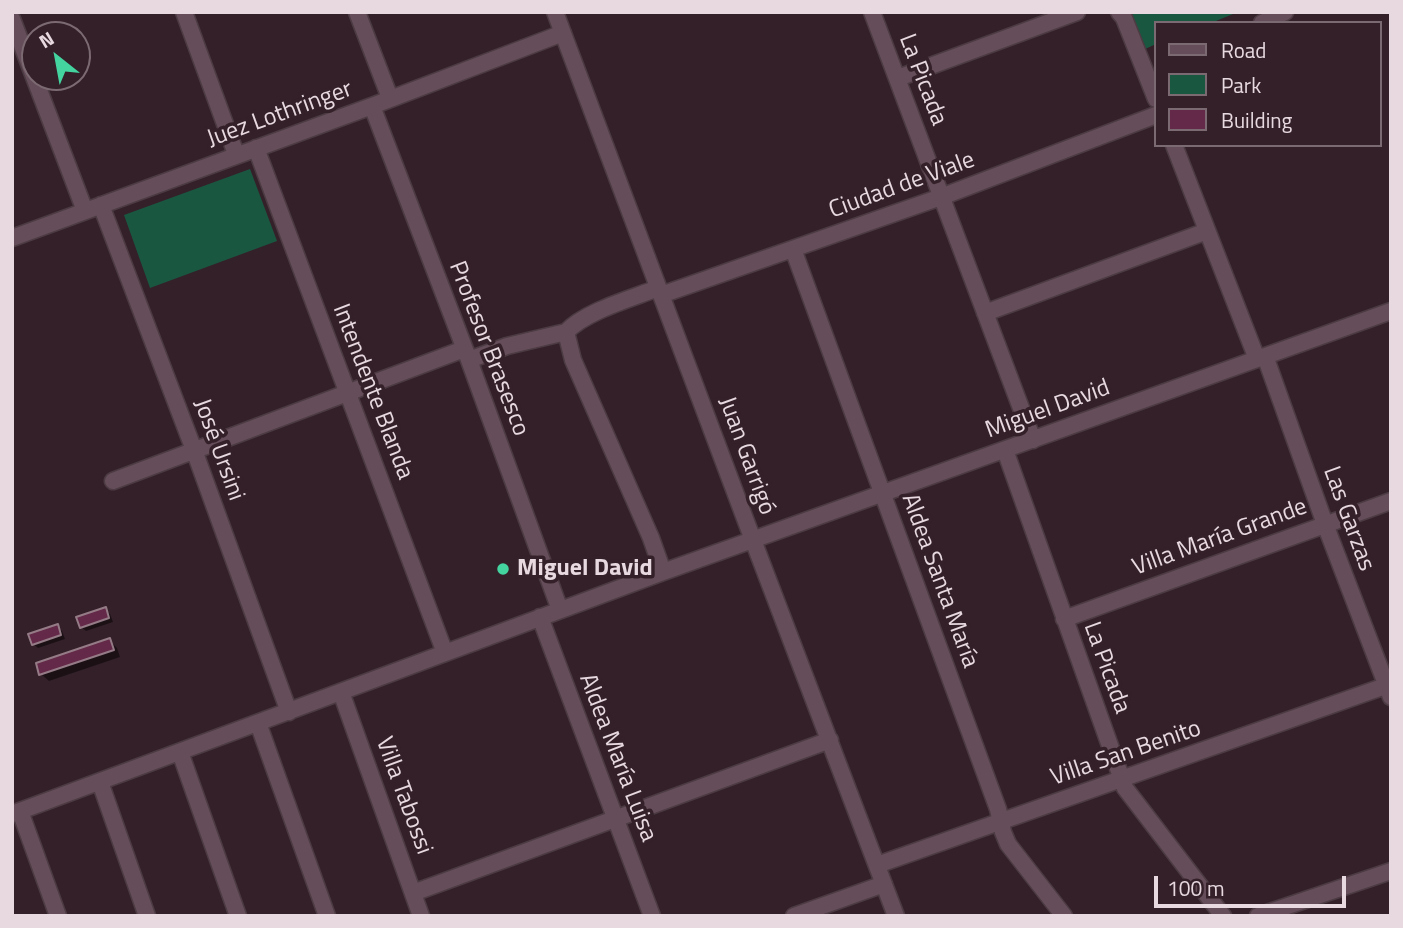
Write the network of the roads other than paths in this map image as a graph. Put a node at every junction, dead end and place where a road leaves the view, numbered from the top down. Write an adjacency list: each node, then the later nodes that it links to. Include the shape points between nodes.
1 (184, 12): 18 (street)
2 (357, 12): 13 (street)
3 (555, 12): 10 (street, Juan Garrigó)
4 (872, 12): 11 (street, La Picada)
5 (1077, 12): 11 (street)
6 (1119, 12): 12 (street)
7 (1286, 12): 9 (street)
8 (12, 19): 21 (street)
9 (1266, 21)
10 (563, 33): 13 (street, Juez Lothringer); 25 (street, Juan Garrigó)
11 (898, 78): 19 (street, La Picada)
12 (1154, 94)
13 (390, 98): 14 (street, Juez Lothringer)
14 (372, 106): 17 (street, Juez Lothringer); 29 (street, Profesor Brasesco)
15 (1154, 116): 19 (street, Ciudad de Viale)
16 (1175, 147): 22 (street, Las Garzas)
17 (256, 148): 18 (street, Juez Lothringer); 31 (street, Intendente Blanda)
18 (236, 154): 20 (street, Juez Lothringer)
19 (941, 197): 24 (street, Ciudad de Viale); 27 (street, La Picada)
20 (102, 205): 21 (street, Juez Lothringer); 33 (street, José Ursini)
21 (85, 211): 23 (street, Juez Lothringer)
22 (1207, 231): 27 (street); 30 (street, Las Garzas)
23 (12, 237)
24 (793, 249): 25 (street, Ciudad de Viale); 36 (street, Aldea Santa María)
25 (660, 291): 28 (street, Ciudad de Viale, via 589,316); 39 (street, Juan Garrigó)
26 (1391, 311): 30 (street, Miguel David)
27 (985, 313): 32 (street, La Picada)
28 (566, 332): 29 (street, Ciudad de Viale); 40 (street)
29 (467, 355): 31 (street, Ciudad de Viale); 41 (street, Profesor Brasesco)
30 (1261, 358): 32 (street, Miguel David); 38 (street, Las Garzas)
31 (348, 392): 33 (street, Ciudad de Viale); 44 (street, Intendente Blanda)
32 (1033, 440): 34 (street, Miguel David)
33 (194, 450): 35 (street, Ciudad de Viale); 47 (street, José Ursini)
34 (1005, 450): 36 (street, Miguel David); 43 (street, La Picada)
35 (113, 481)
36 (883, 494): 39 (street, Miguel David); 55 (street, Aldea Santa María)
37 (1391, 501): 38 (street, Villa María Grande)
38 (1325, 524): 43 (street, Villa María Grande); 45 (street, Las Garzas)
39 (753, 540): 40 (street, Miguel David); 49 (street, Juan Garrigó)
40 (663, 572): 41 (street, Miguel David)
41 (560, 610): 42 (street, Miguel David)
42 (540, 617): 44 (street, Miguel David); 54 (street, Aldea María Luisa)
43 (1064, 619): 51 (street, La Picada)
44 (445, 653): 46 (street, Miguel David)
45 (1389, 689): 51 (street, Villa San Benito)
46 (341, 692): 47 (street, Miguel David); 59 (street, Villa Tabossi)
47 (289, 712): 48 (street, Miguel David)
48 (258, 723): 50 (street, Miguel David); 63 (street)
49 (830, 740): 54 (street); 56 (street, Juan Garrigó)
50 (180, 752): 52 (street, Miguel David); 62 (street)
51 (1121, 780): 55 (street, Villa San Benito); 69 (street, La Picada)
52 (100, 782): 53 (street, Miguel David); 61 (street)
53 (16, 812): 60 (street)
54 (616, 819): 59 (street); 65 (street, Aldea María Luisa)
55 (1002, 822): 56 (street, Villa San Benito); 68 (street, Aldea Santa María, via 1008,844)
56 (877, 865): 58 (street, Juan Garrigó)
57 (1391, 871): 70 (street)
58 (884, 884): 66 (street); 67 (street, Juan Garrigó)
59 (413, 893): 64 (street, Villa Tabossi)
60 (58, 916)
61 (147, 916)
62 (238, 916)
63 (327, 916)
64 (421, 916)
65 (652, 916)
66 (794, 916)
67 (896, 916)
68 (1064, 916)
69 (1223, 916)
70 (1258, 916)

